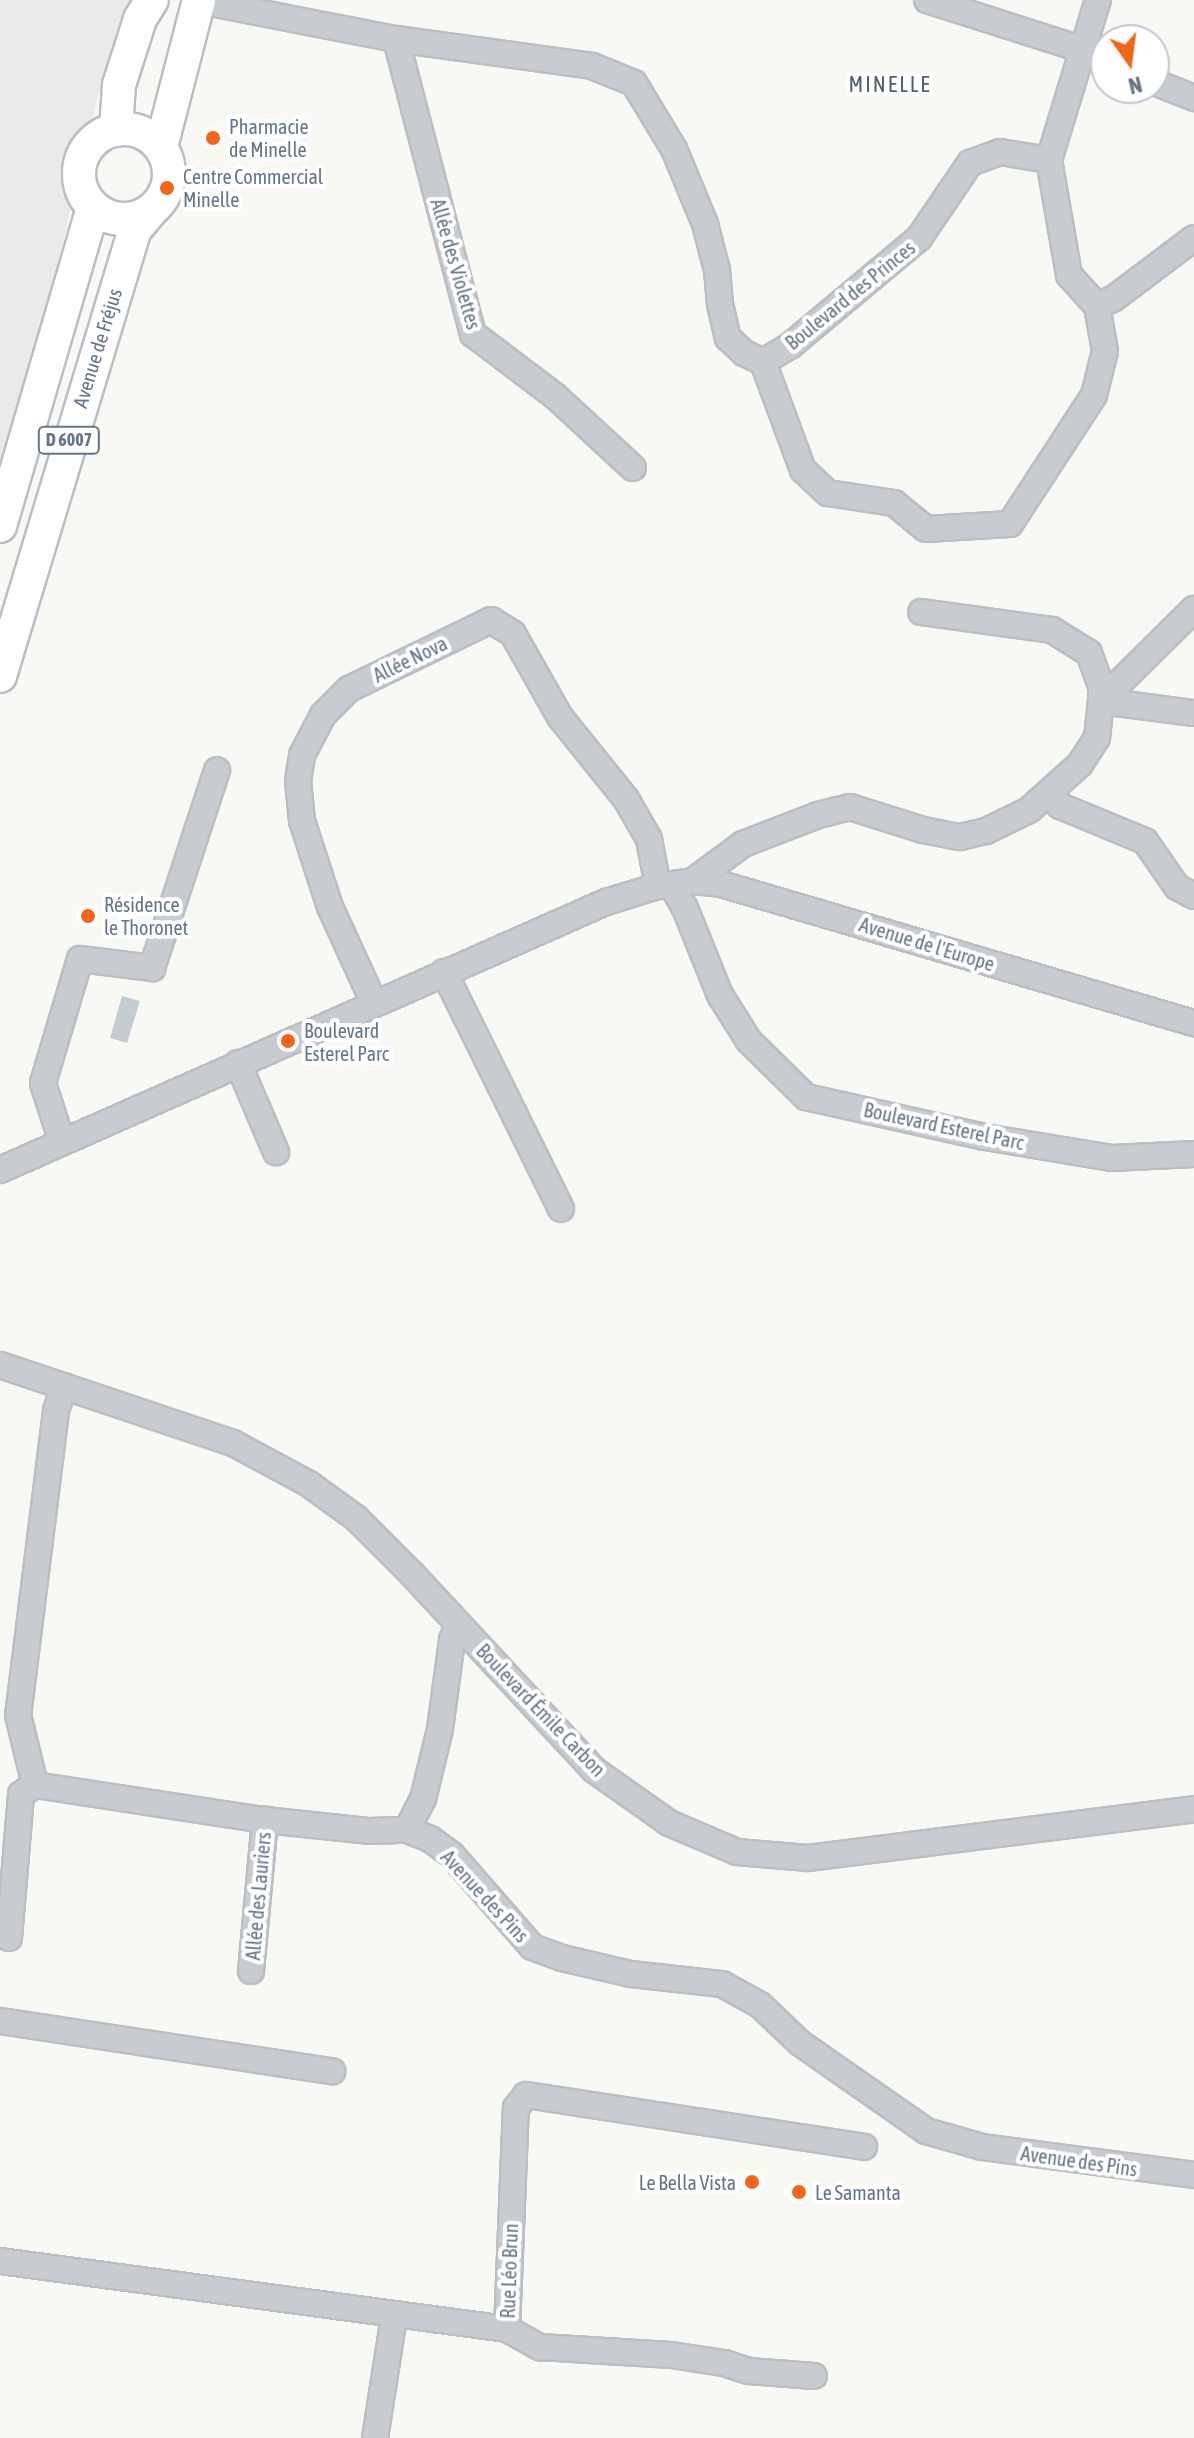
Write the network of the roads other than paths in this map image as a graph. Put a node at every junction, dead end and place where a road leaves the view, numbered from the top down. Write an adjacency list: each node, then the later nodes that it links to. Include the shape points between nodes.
1 (152, 0): 10 (main road, via 140,19 119,85)
2 (198, 0): 5 (street, Boulevard des Princes); 11 (main road)
3 (927, 0): 6 (street)
4 (1098, 0): 6 (street)
5 (396, 39): 17 (street, Boulevard des Princes, via 592,66 634,83 674,149 705,224 728,338); 18 (street, Allée des Violettes, via 473,334 555,396)
6 (1084, 50): 7 (street); 12 (street)
7 (1090, 53)
8 (1170, 88): 9 (street)
9 (1194, 98)
10 (116, 130): 11 (main road, via 141,132); 13 (main road, via 95,140 80,164 83,192)
11 (161, 147): 14 (main road, via 170,174 161,201)
12 (1049, 160): 16 (street, via 1069,275); 17 (street, Boulevard des Princes, via 1000,152 970,163 919,238 791,345)
13 (93, 207): 14 (main road, via 121,219); 19 (main road, D 6007)
14 (151, 211): 22 (main road, Avenue de Fréjus / D 6007, via 134,231)
15 (1194, 238): 16 (street)
16 (1097, 306): 17 (street, via 1105,351 1094,395 1010,524 926,529 894,503 828,493 803,470)
17 (763, 362)
18 (633, 468)
19 (0, 526)
20 (1194, 609): 23 (street)
21 (921, 612): 23 (street, via 1052,630 1089,653)
22 (0, 676)
23 (1101, 701): 24 (street); 26 (street, via 1097,738)
24 (1194, 713)
25 (217, 770): 33 (street, via 152,968 80,959 43,1083)
26 (1049, 795): 27 (street, via 986,831 960,837 850,807 743,844); 28 (street, via 1060,806 1145,841 1177,887)
27 (674, 884): 29 (street, via 606,902); 30 (street, Allée Nova, via 626,799 560,717 513,634 491,620 349,689 323,715 302,755 302,821 330,907); 31 (street, Avenue de l'Europe, via 735,888); 35 (street, Boulevard Esterel Parc, via 734,1018 749,1041 806,1097 985,1137 1112,1158)
28 (1194, 896)
29 (444, 972): 30 (street); 37 (street)
30 (374, 1003): 32 (street)
31 (1194, 1023)
32 (238, 1063): 33 (street); 34 (street)
33 (62, 1142): 36 (street)
34 (276, 1152)
35 (1194, 1154)
36 (0, 1170)
37 (561, 1209)
38 (0, 1365): 39 (street, Boulevard Émile Carbon)
39 (64, 1386): 40 (street, Boulevard Émile Carbon, via 233,1443 309,1484 356,1518); 41 (street)
40 (458, 1624): 43 (street, Boulevard Émile Carbon, via 594,1770 669,1823 737,1852 808,1858); 45 (street, via 430,1771)
41 (9, 1716): 42 (street)
42 (35, 1785): 44 (street, Avenue des Pins); 46 (street, via 21,1794)
43 (1194, 1809)
44 (265, 1820): 45 (street, Avenue des Pins); 47 (street, Allée des Lauriers)
45 (407, 1830): 51 (street, Avenue des Pins, via 451,1854 532,1947 631,1974 722,1984 760,2005 800,2043 926,2131 982,2147)
46 (9, 1938)
47 (251, 1971)
48 (0, 2021): 49 (street)
49 (332, 2071)
50 (864, 2147): 54 (street, Rue Léo Brun, via 526,2095 516,2108)
51 (1194, 2175)
52 (0, 2261): 53 (street, Rue Léo Brun)
53 (394, 2317): 54 (street, Rue Léo Brun); 56 (street)
54 (507, 2329): 55 (street, via 540,2347 671,2355 749,2371)
55 (814, 2376)
56 (375, 2438)

